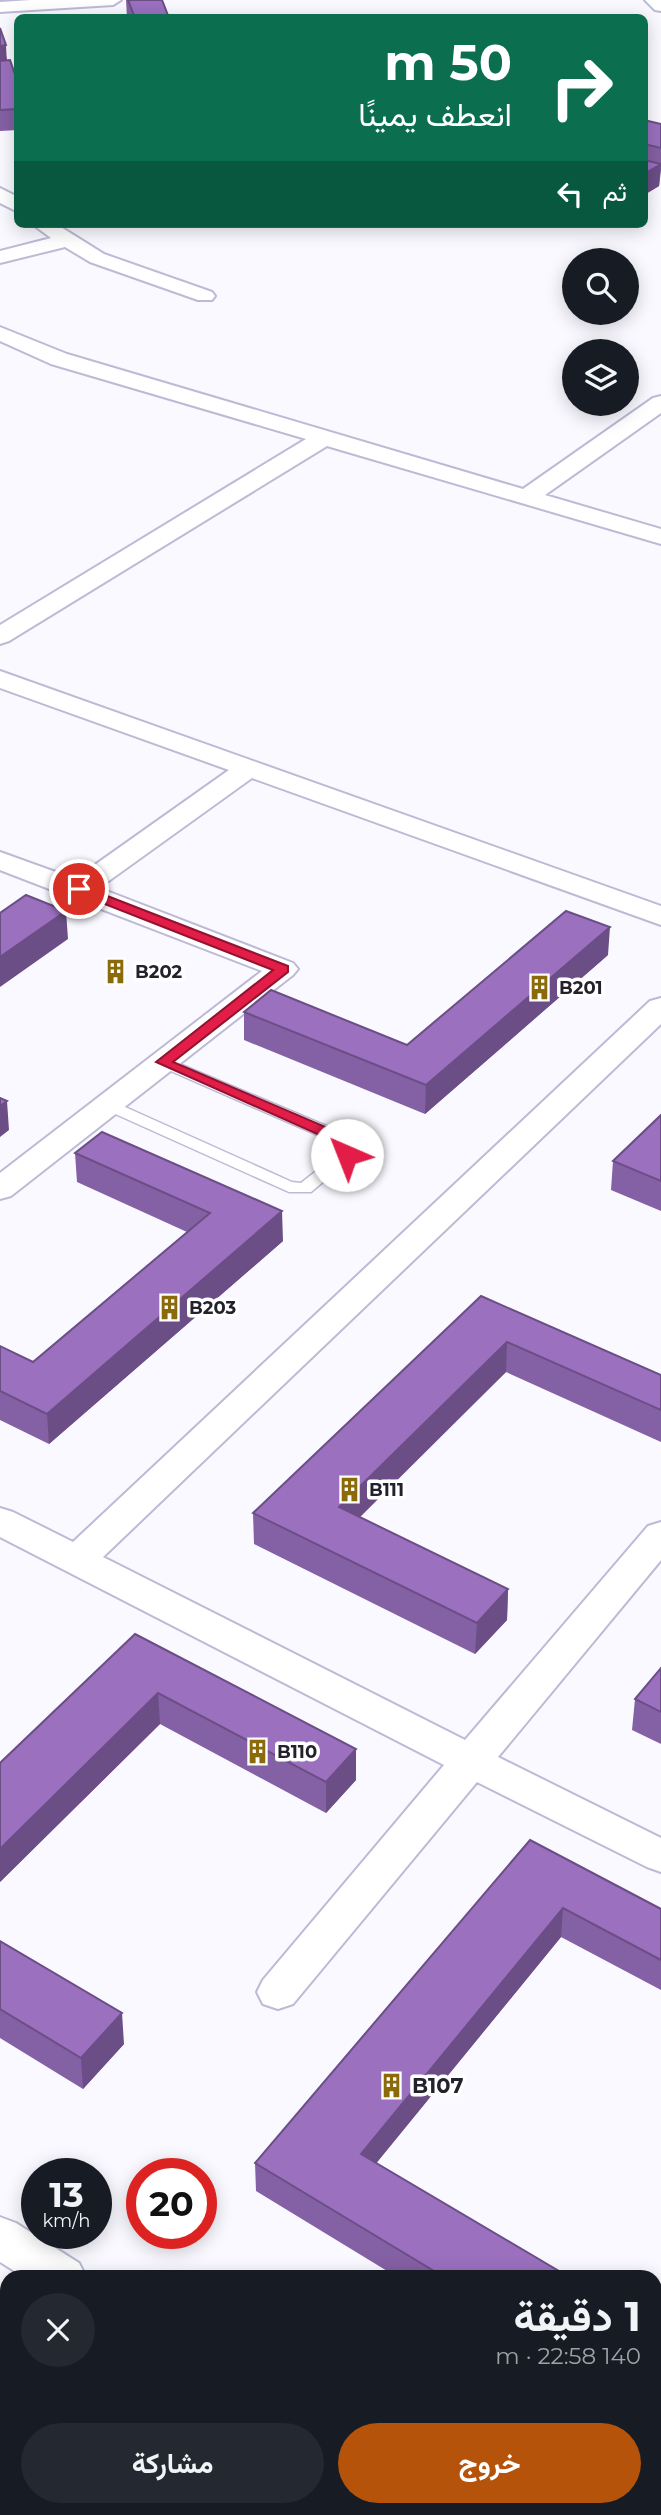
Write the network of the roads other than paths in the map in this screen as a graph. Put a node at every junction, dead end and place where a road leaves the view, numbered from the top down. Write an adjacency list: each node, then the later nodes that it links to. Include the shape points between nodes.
1 (113, 0): 4 (street)
2 (653, 0): 3 (street)
3 (661, 6)
4 (0, 7)
5 (48, 228): 6 (street)
6 (67, 240): 7 (street); 8 (street, via 97,258)
7 (0, 257)
8 (205, 296)
9 (0, 333): 11 (street, via 59,359)
10 (661, 403): 12 (street)
11 (324, 438): 12 (street); 14 (street)
12 (527, 498): 13 (street)
13 (661, 537)
14 (0, 636)
15 (0, 680): 16 (street)
16 (249, 768): 18 (street); 19 (street)
17 (0, 860): 18 (street)
18 (79, 889): 21 (street, via 283,969)
19 (661, 916)
20 (661, 1007): 26 (street)
21 (163, 1062): 22 (street); 22 (lane, via 337,1137 347,1146 347,1155 305,1188 289,1187)
22 (108, 1105): 23 (street)
23 (0, 1189)
24 (0, 1521): 26 (street)
25 (661, 1535): 27 (street)
26 (77, 1560): 27 (street)
27 (471, 1762): 28 (street); 29 (street)
28 (661, 1856)
29 (278, 1992)
30 (0, 2237): 31 (street)
31 (52, 2270)

